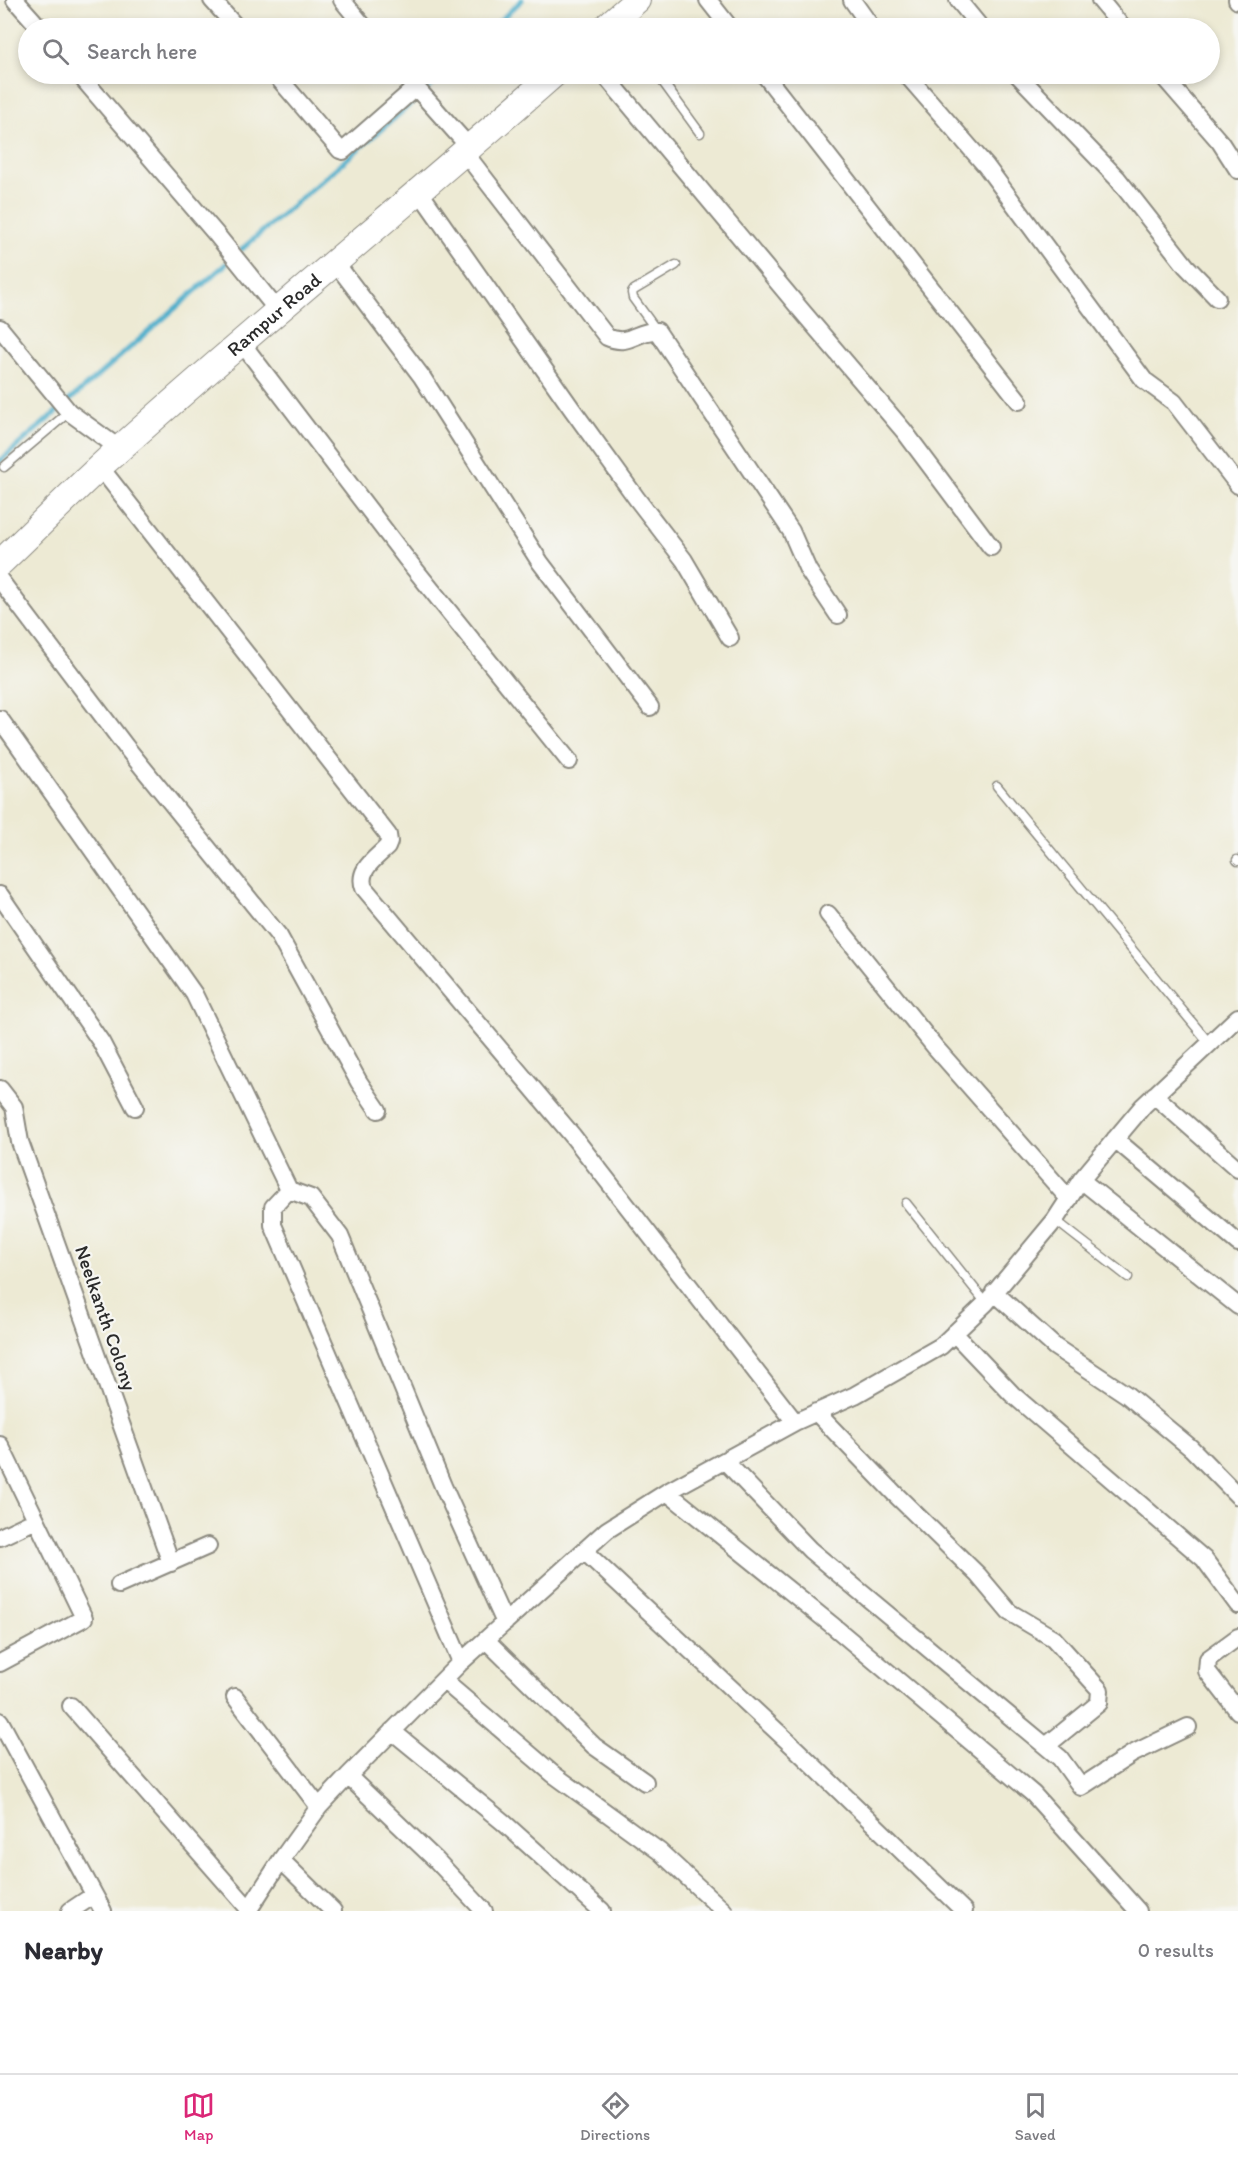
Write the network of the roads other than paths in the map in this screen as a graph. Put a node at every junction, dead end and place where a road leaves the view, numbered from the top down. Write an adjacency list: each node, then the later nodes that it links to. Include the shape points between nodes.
1 (15, 0): 9 (street)
2 (212, 0): 10 (street)
3 (342, 0): 11 (street)
4 (637, 0): 12 (main road)
5 (708, 0): 13 (street)
6 (852, 0): 14 (street)
7 (958, 0): 15 (street)
8 (1100, 0): 16 (street)
9 (31, 18)
10 (228, 18)
11 (357, 18)
12 (619, 18)
13 (722, 18)
14 (865, 18)
15 (973, 18)
16 (1115, 18)
17 (88, 84): 35 (street)
18 (284, 84): 27 (street, via 341,151)
19 (413, 84): 27 (street)
20 (543, 84): 29 (main road, Rampur Road)
21 (612, 84): 45 (street, via 904,431)
22 (664, 84): 28 (lane)
23 (772, 84): 39 (street)
24 (915, 84): 44 (street, via 986,166 1144,380 1174,402)
25 (1027, 84): 34 (street, via 1117,178 1186,266)
26 (1170, 84): 30 (street, via 1220,142)
27 (416, 87): 29 (street)
28 (700, 133)
29 (468, 150): 31 (main road, Rampur Road); 37 (street, via 607,337 623,341)
30 (1238, 171)
31 (420, 191): 32 (main road, Rampur Road); 49 (street, via 572,409 684,560)
32 (335, 262): 35 (main road, Rampur Road); 50 (street, via 422,377 540,562)
33 (676, 265): 37 (lane, via 632,293)
34 (1217, 298)
35 (278, 310): 38 (main road, Rampur Road)
36 (0, 328): 40 (street)
37 (657, 332): 48 (street, via 791,531 808,570)
38 (242, 342): 41 (main road, Rampur Road); 52 (street, via 405,557)
39 (1019, 401)
40 (64, 407): 41 (street); 42 (lane)
41 (120, 449): 43 (main road, Rampur Road)
42 (4, 467)
43 (100, 467): 46 (main road, Rampur Road); 75 (street, via 388,835 387,847 364,870 364,888 573,1135)
44 (1238, 485)
45 (991, 547)
46 (0, 563)
47 (0, 580): 61 (street, via 126,747 279,936)
48 (838, 615)
49 (730, 638)
50 (650, 707)
51 (0, 719): 65 (street, via 194,994)
52 (569, 761)
53 (997, 786): 57 (lane)
54 (0, 895): 60 (street, via 101,1042)
55 (828, 914): 66 (street, via 935,1047)
56 (1238, 1017): 57 (street)
57 (1209, 1044): 59 (street)
58 (0, 1089): 84 (street, Neelkanth Colony, via 14,1107 20,1142)
59 (1154, 1095): 62 (street); 63 (street)
60 (135, 1107)
61 (378, 1110)
62 (1115, 1139): 64 (street); 69 (street)
63 (1238, 1169)
64 (1081, 1180): 66 (street); 72 (street)
65 (289, 1190): 87 (street, via 311,1198 340,1236 443,1486); 90 (street, via 273,1207 273,1225)
66 (1069, 1199): 68 (street)
67 (906, 1203): 71 (lane)
68 (1055, 1220): 70 (lane); 71 (street)
69 (1238, 1243)
70 (1128, 1277)
71 (990, 1298): 73 (street); 79 (street, via 1127,1395 1191,1448)
72 (1238, 1306)
73 (954, 1333): 74 (street, via 941,1346 855,1395); 86 (street, via 1012,1394 1204,1559)
74 (816, 1412): 75 (street); 99 (street, via 978,1575 1009,1612 1053,1638 1100,1690 1099,1703)
75 (795, 1422): 77 (street)
76 (0, 1445): 80 (street)
77 (724, 1461): 78 (street); 99 (street, via 810,1550)
78 (667, 1492): 83 (street, via 607,1530); 113 (street, via 1033,1794)
79 (1238, 1496)
80 (36, 1520): 81 (street); 91 (street, via 84,1618)
81 (0, 1537)
82 (208, 1546): 84 (street)
83 (584, 1551): 87 (street); 112 (street)
84 (171, 1563): 85 (street)
85 (119, 1586)
86 (1238, 1605)
87 (505, 1623): 89 (street)
88 (1238, 1637): 95 (street, via 1208,1659 1207,1671)
89 (486, 1640): 90 (street); 101 (street, via 594,1746)
90 (461, 1662): 92 (street)
91 (0, 1663)
92 (444, 1681): 98 (street); 111 (street, via 553,1774 659,1851)
93 (235, 1697): 102 (street)
94 (71, 1706): 105 (street)
95 (1238, 1711)
96 (0, 1720): 104 (street)
97 (1188, 1727): 99 (street, via 1132,1754 1081,1787)
98 (392, 1731): 100 (street); 110 (street, via 503,1822)
99 (1046, 1746)
100 (348, 1776): 102 (street); 109 (street)
101 (645, 1782)
102 (319, 1807): 103 (street)
103 (281, 1860): 105 (street); 108 (street)
104 (94, 1895): 106 (street); 107 (street)
105 (249, 1910)
106 (70, 1911)
107 (103, 1911)
108 (333, 1911)
109 (484, 1911)
110 (602, 1911)
111 (724, 1911)
112 (964, 1911)
113 (1138, 1911)

